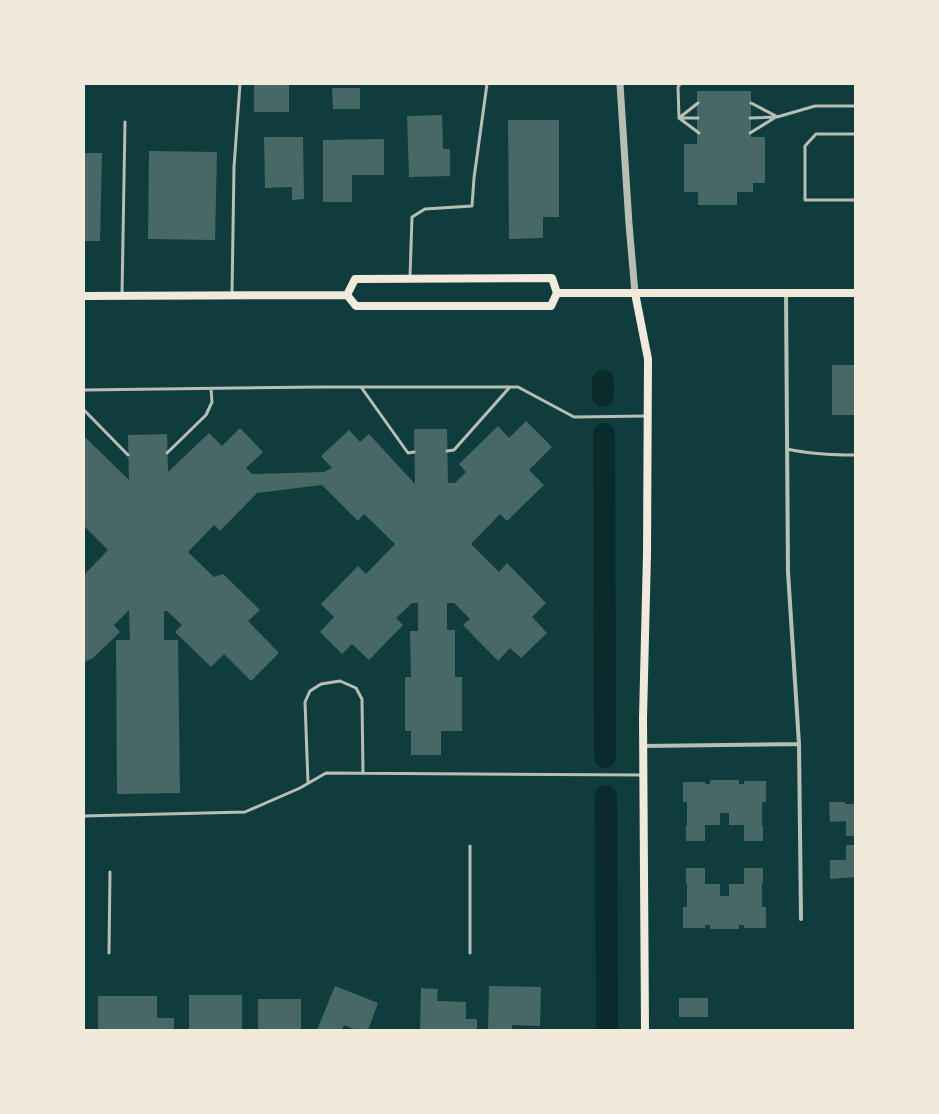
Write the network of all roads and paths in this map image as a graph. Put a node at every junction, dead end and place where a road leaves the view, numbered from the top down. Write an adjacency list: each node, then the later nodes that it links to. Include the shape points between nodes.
1 (240, 84): 25 (lane, via 234,167)
2 (487, 84): 17 (lane, via 472,206 425,209 412,217)
3 (620, 84): 18 (street)
4 (680, 84): 9 (lane)
5 (698, 103): 9 (lane)
6 (751, 103): 8 (lane)
7 (855, 106): 8 (lane, via 815,106)
8 (777, 116): 11 (lane); 14 (lane)
9 (679, 118): 10 (lane); 13 (lane)
10 (698, 118)
11 (750, 118)
12 (125, 122): 22 (lane)
13 (699, 133)
14 (750, 133)
15 (855, 134): 16 (lane, via 816,134 805,146 805,200)
16 (855, 200)
17 (410, 279): 20 (main road, via 552,278); 23 (main road, via 355,279)
18 (636, 292): 19 (main road); 20 (main road); 31 (main road, via 647,350)
19 (786, 292): 21 (main road); 32 (street)
20 (557, 293): 23 (main road, via 551,306 356,306)
21 (855, 293)
22 (122, 295): 24 (main road); 25 (main road)
23 (347, 295): 25 (main road)
24 (84, 296)
25 (232, 296)
26 (212, 388): 27 (lane); 29 (lane); 35 (lane, via 212,402 206,415)
27 (361, 388): 28 (lane); 34 (lane, via 408,453)
28 (509, 388): 31 (lane, via 518,388 574,417); 33 (lane, via 454,450)
29 (84, 390)
30 (84, 410): 36 (lane)
31 (648, 416): 39 (main road)
32 (787, 449): 37 (lane, via 808,454); 38 (street, via 788,572)
33 (447, 451)
34 (414, 452)
35 (167, 453)
36 (128, 454)
37 (855, 455)
38 (798, 744): 39 (street); 46 (street)
39 (643, 746): 41 (main road)
40 (363, 773): 41 (lane); 42 (lane, via 326,773); 42 (lane, via 362,699 356,688 340,682 320,684 310,691 305,702)
41 (643, 775): 49 (main road)
42 (308, 783): 43 (lane, via 245,812)
43 (84, 816)
44 (470, 846): 48 (lane)
45 (110, 872): 47 (lane)
46 (801, 919)
47 (109, 953)
48 (470, 954)
49 (645, 1030)

